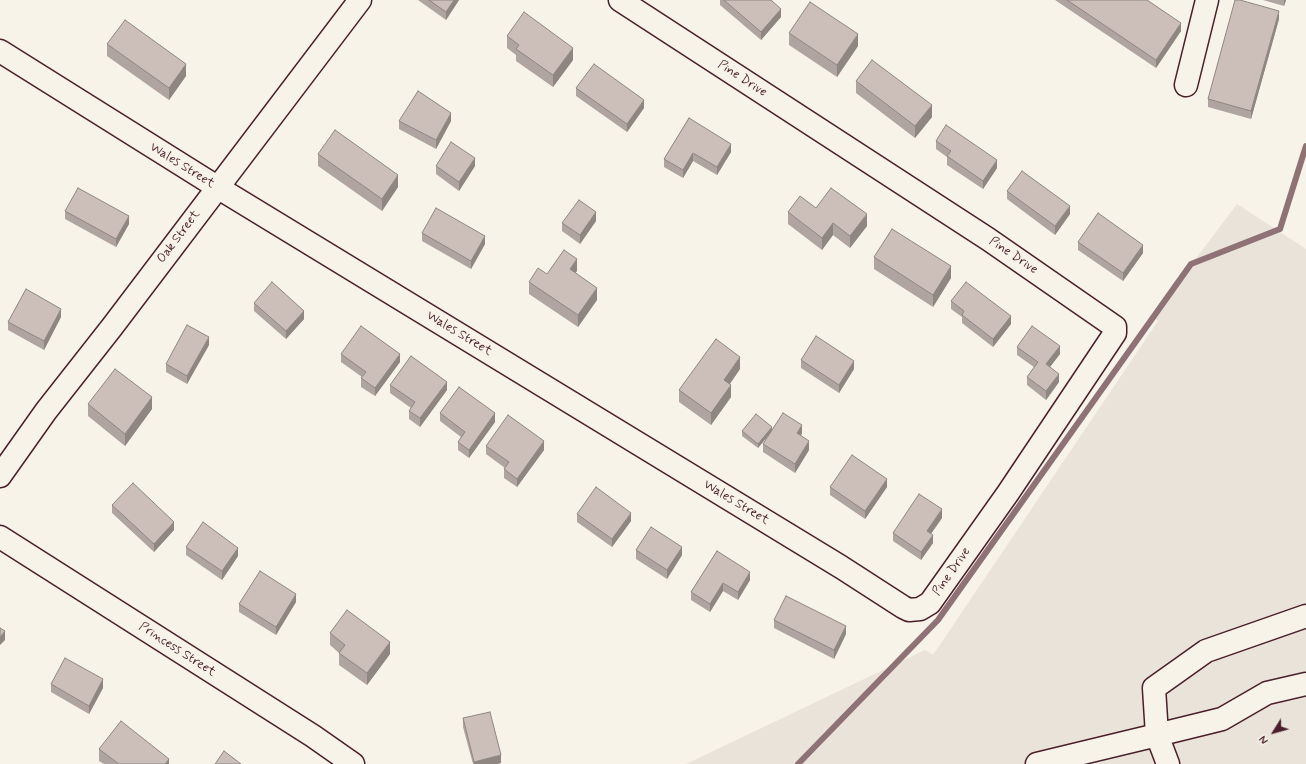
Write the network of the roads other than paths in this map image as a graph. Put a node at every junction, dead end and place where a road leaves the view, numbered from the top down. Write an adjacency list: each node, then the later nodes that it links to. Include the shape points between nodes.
1 (360, 0): 6 (street, Oak Street)
2 (620, 0): 9 (street, Pine Drive, via 988,239 1115,327 1115,333 1008,493 930,603)
3 (1203, 2): 5 (street)
4 (0, 52): 6 (street, Wales Street)
5 (1186, 85)
6 (217, 187): 7 (street, Oak Street, via 46,411); 9 (street, Wales Street, via 903,607 909,610)
7 (0, 476)
8 (0, 537): 13 (street, Princess Street)
9 (920, 609)
10 (1306, 616): 12 (street, via 1206,651 1154,688)
11 (1306, 684): 12 (street, via 1267,693 1222,719)
12 (1157, 735): 14 (street); 15 (street)
13 (353, 764)
14 (1037, 764)
15 (1168, 764)

